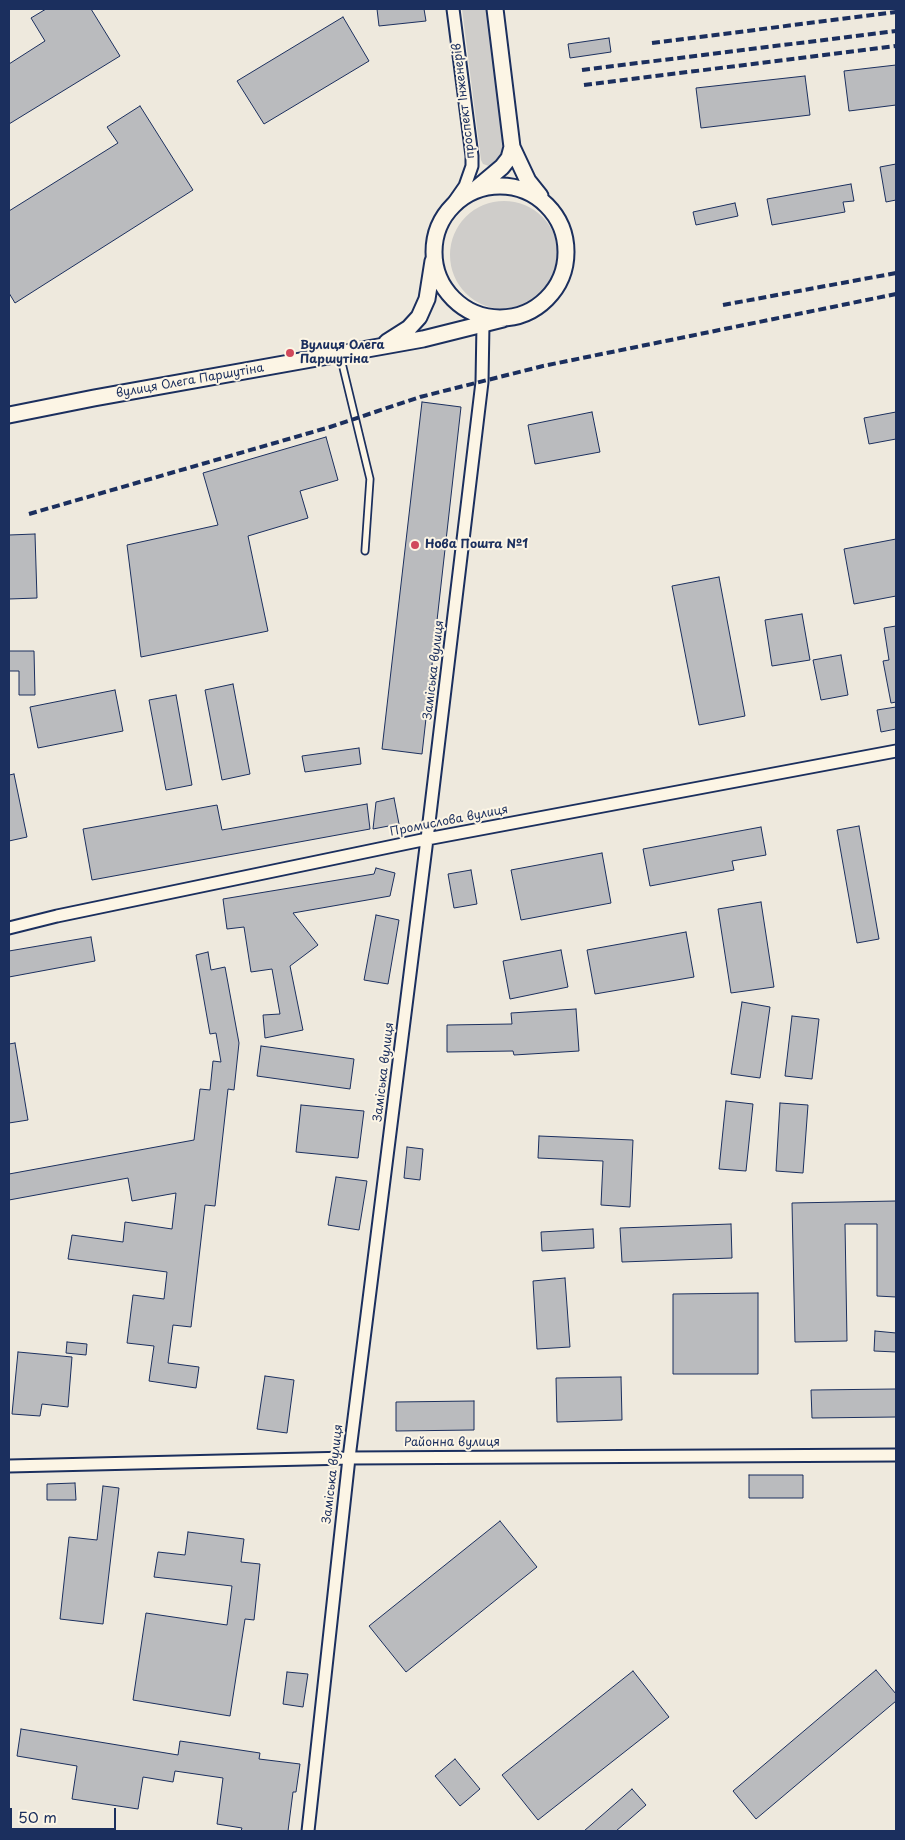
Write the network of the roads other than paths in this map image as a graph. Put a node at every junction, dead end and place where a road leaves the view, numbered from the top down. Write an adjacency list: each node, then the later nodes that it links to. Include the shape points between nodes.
1 (453, 9): 6 (street, проспект Інженерів, via 472,166 465,186)
2 (495, 9): 3 (street)
3 (512, 146): 4 (street, via 502,167); 5 (street, via 528,180)
4 (471, 193): 5 (street, via 486,187 510,187 525,191); 6 (street)
5 (545, 203): 8 (street, via 565,237 566,261 558,284 543,303 522,314)
6 (444, 216): 7 (street)
7 (434, 251): 8 (street, via 437,272 447,291); 9 (street, вулиця Олега Паршутіна, via 427,299 419,316 409,328)
8 (481, 320): 9 (street, вулиця Олега Паршутіна, via 423,339); 14 (street, Заміська вулиця, via 482,382)
9 (372, 348): 10 (street, вулиця Олега Паршутіна)
10 (340, 354): 11 (street, вулиця Олега Паршутіна); 12 (lane, via 370,479)
11 (9, 415)
12 (365, 552)
13 (896, 751): 14 (street, Промислова вулиця)
14 (427, 839): 15 (street, Промислова вулиця); 17 (street, Заміська вулиця)
15 (9, 928)
16 (896, 1455): 17 (street, Районна вулиця)
17 (349, 1458): 18 (street, Районна вулиця); 19 (street, Заміська вулиця)
18 (9, 1466)
19 (308, 1831)

